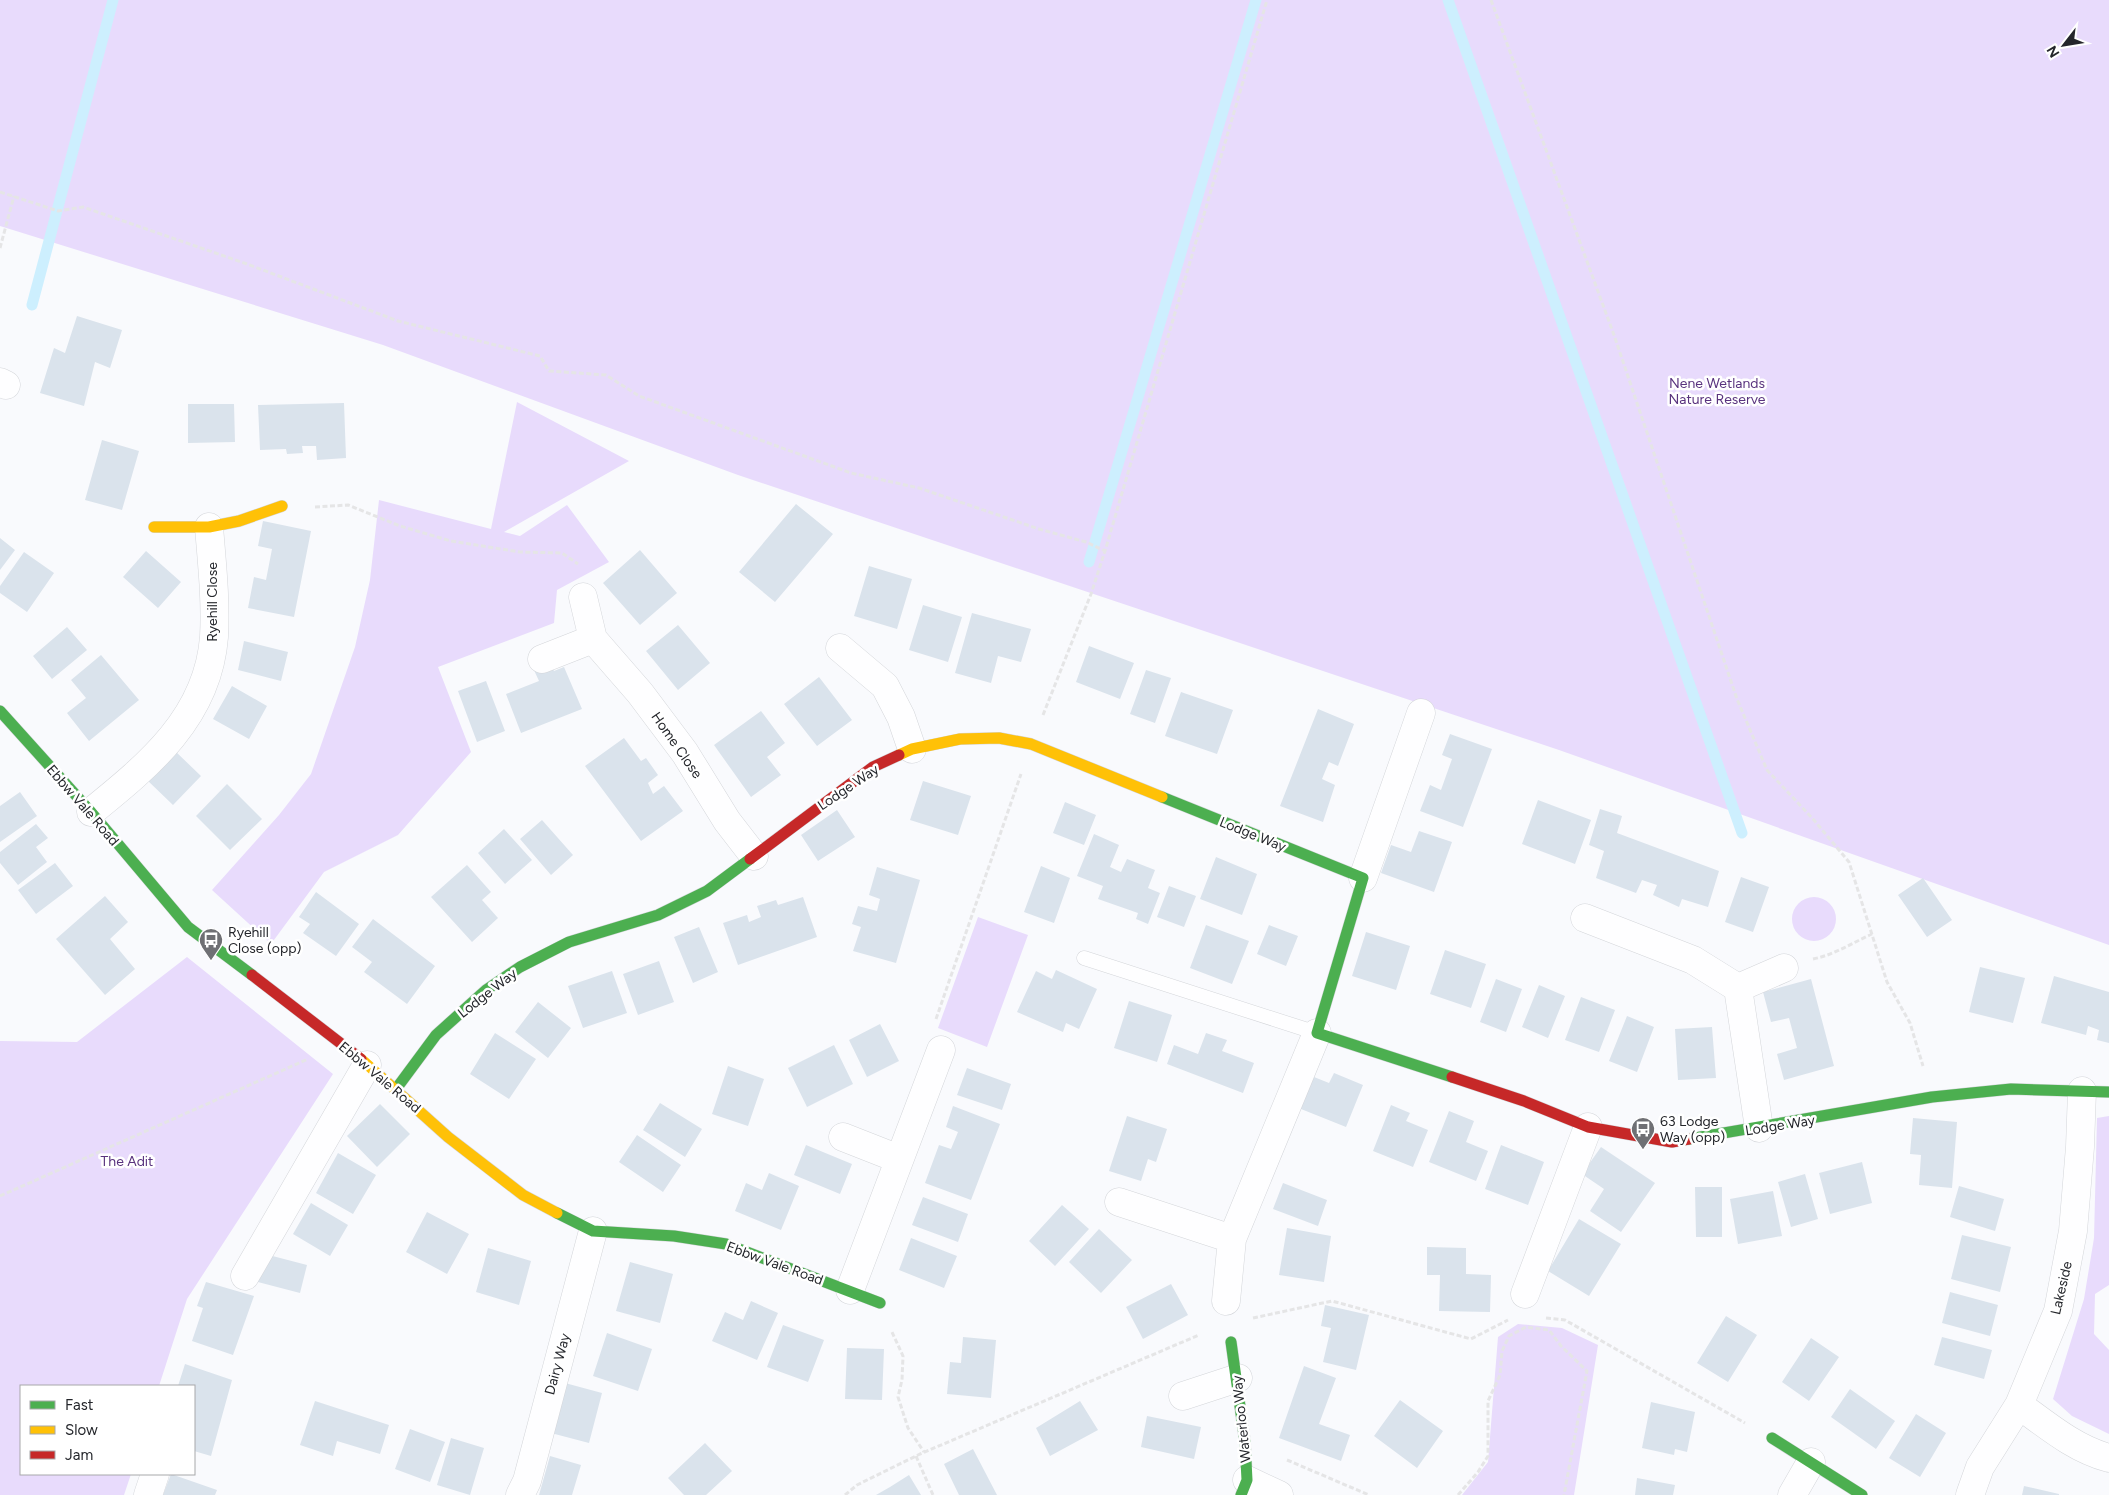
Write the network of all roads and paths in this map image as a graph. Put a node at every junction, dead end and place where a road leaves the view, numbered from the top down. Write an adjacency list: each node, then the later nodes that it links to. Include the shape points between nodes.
1 (1268, 0): 9 (path)
2 (1491, 0): 22 (path, via 1614,335 1737,699 1767,770 1849,862)
3 (0, 192): 4 (path)
4 (14, 196): 5 (path); 9 (path, via 58,211 83,207 398,321 540,356 549,371 606,375 639,396 851,473 919,488)
5 (0, 248)
6 (282, 506): 8 (street, via 239,522); 10 (path, via 291,511 314,506 348,505 400,526 451,541 520,552 562,554 580,565)
7 (154, 527): 8 (street)
8 (209, 527): 18 (street, Ryehill Close, via 214,638 208,672 196,703 168,744 136,776)
9 (1105, 551): 16 (path)
10 (583, 596): 11 (street, Home Close)
11 (593, 639): 13 (street); 19 (street, Home Close, via 640,693 685,753)
12 (840, 648): 17 (street, via 885,686)
13 (542, 659)
14 (0, 711): 18 (street, Ebbw Vale Road)
15 (1421, 713): 20 (street)
16 (1031, 744): 17 (street, Lodge Way, via 999,738 960,739); 20 (street, Lodge Way); 28 (path, via 933,1029)
17 (912, 749): 19 (street, Lodge Way, via 873,768)
18 (91, 812): 27 (street, Ebbw Vale Road, via 188,927)
19 (754, 856): 30 (street, Lodge Way, via 707,891 658,915 569,942 520,967 486,990 436,1034)
20 (1363, 878): 26 (street)
21 (1585, 918): 25 (street, via 1693,960)
22 (1872, 934): 24 (path, via 1830,955 1813,959 1803,957); 33 (path, via 1887,982 1910,1023)
23 (1084, 958): 26 (lane)
24 (1784, 968): 25 (street)
25 (1738, 988): 35 (street)
26 (1317, 1033): 34 (street, Lodge Way, via 1524,1101); 41 (street)
27 (342, 1044): 29 (street, Ebbw Vale Road); 38 (path)
28 (941, 1050): 37 (street)
29 (367, 1065): 30 (street, Ebbw Vale Road); 42 (street)
30 (396, 1088): 40 (street, Ebbw Vale Road, via 448,1136 523,1195)
31 (2082, 1091): 32 (street, Lodge Way); 33 (street, Lodge Way, via 2011,1089); 54 (street, Lakeside, via 2073,1231 2058,1311)
32 (2109, 1092)
33 (1932, 1097): 35 (street, Lodge Way)
34 (1588, 1127): 35 (street, Lodge Way, via 1672,1142); 44 (street)
35 (1759, 1128)
36 (844, 1137): 37 (street)
37 (900, 1159): 43 (street)
38 (0, 1196)
39 (1119, 1202): 41 (street)
40 (594, 1231): 43 (street, Ebbw Vale Road, via 674,1236 726,1244); 64 (street, Dairy Way, via 527,1480)
41 (1232, 1239): 45 (street)
42 (245, 1276)
43 (850, 1290): 46 (street, Ebbw Vale Road)
44 (1525, 1294)
45 (1226, 1301)
46 (880, 1303): 57 (path, via 902,1356 898,1397 908,1428)
47 (1539, 1318): 55 (path, via 1565,1320)
48 (1248, 1319): 49 (path, via 1332,1301 1471,1339)
49 (1511, 1319)
50 (1202, 1334): 57 (path)
51 (1232, 1342): 52 (street, Waterloo Way)
52 (1238, 1378): 53 (street); 56 (street, Waterloo Way)
53 (1183, 1396)
54 (2019, 1405): 59 (street, via 2070,1442); 73 (street, Lakeside, via 1980,1467)
55 (1772, 1438): 60 (street)
56 (1245, 1442): 62 (street, Waterloo Way); 68 (path)
57 (924, 1452): 58 (path)
58 (916, 1456): 65 (path, via 857,1485); 66 (path)
59 (2109, 1458)
60 (1811, 1462): 71 (street); 72 (street)
61 (155, 1475): 63 (street)
62 (1244, 1488): 67 (street)
63 (148, 1495)
64 (520, 1495)
65 (845, 1495)
66 (933, 1495)
67 (1279, 1495)
68 (1369, 1495)
69 (1458, 1495): 70 (path, via 1488,1456 1488,1401 1500,1375 1502,1352 1509,1336 1526,1327 1550,1330 1561,1346 1588,1371)
70 (1564, 1495)
71 (1792, 1495)
72 (1862, 1495)
73 (1970, 1495)

